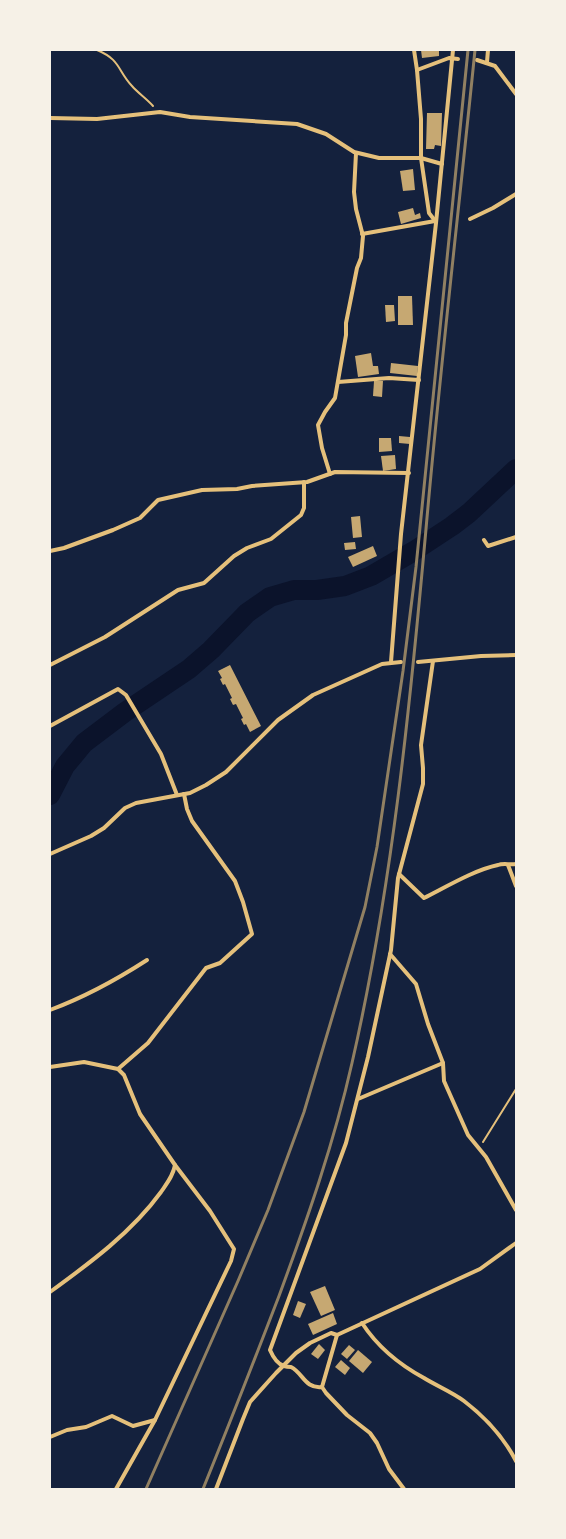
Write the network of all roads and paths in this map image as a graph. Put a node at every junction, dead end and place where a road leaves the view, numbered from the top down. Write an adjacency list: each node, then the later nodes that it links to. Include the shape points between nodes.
1 (97, 50): 11 (path, via 114,59 132,86)
2 (414, 50): 9 (street)
3 (453, 50): 5 (street)
4 (488, 50): 8 (street)
5 (452, 58): 6 (street); 9 (street); 15 (street)
6 (458, 59)
7 (477, 60): 8 (street)
8 (487, 62): 10 (street, via 495,66)
9 (417, 70): 14 (street)
10 (516, 94)
11 (160, 112): 12 (street, via 97,119); 13 (street, via 190,117 297,124 326,134)
12 (50, 118)
13 (356, 153): 14 (street, via 379,158); 19 (street, via 354,192)
14 (421, 158): 15 (street); 18 (street, via 429,213)
15 (442, 164): 18 (street)
16 (516, 194): 17 (street)
17 (470, 219)
18 (436, 222): 19 (street); 20 (street)
19 (362, 234): 21 (street, via 361,258 346,323)
20 (419, 380): 21 (street, via 389,378); 22 (street)
21 (338, 382): 23 (street, via 335,398 318,425)
22 (409, 473): 23 (street); 30 (street, via 401,534)
23 (330, 474): 24 (street)
24 (304, 482): 27 (street, via 202,490 158,500 140,518 64,548); 33 (street, via 304,508 301,515 271,539 234,556 204,583 178,590 105,637)
25 (516, 537): 26 (street, via 488,546)
26 (484, 540)
27 (50, 551)
28 (516, 655): 29 (street)
29 (433, 661): 32 (street); 40 (street, via 421,745 423,784)
30 (391, 662): 31 (street); 35 (street, via 313,695 278,720 226,772 206,785)
31 (401, 662)
32 (418, 662)
33 (50, 665)
34 (50, 726): 36 (street, via 118,689 126,695 161,754)
35 (184, 794): 36 (street); 47 (street, via 192,821 235,881 252,934 220,963 206,968 148,1043)
36 (177, 795): 37 (street, via 136,802 91,836)
37 (50, 854)
38 (516, 864): 39 (street)
39 (508, 865): 40 (street, via 499,864 482,870 424,898); 41 (street)
40 (399, 874): 42 (street)
41 (516, 886)
42 (390, 954): 45 (street, via 416,984); 49 (street)
43 (147, 960): 44 (street, via 100,988)
44 (50, 1010)
45 (443, 1063): 49 (street); 50 (street, via 444,1081 468,1135)
46 (50, 1067): 47 (street, via 84,1062)
47 (118, 1069): 51 (street, via 124,1075 140,1114)
48 (516, 1089): 50 (path)
49 (358, 1099): 57 (street, via 318,1224 270,1350 273,1358)
50 (479, 1148): 52 (street)
51 (175, 1165): 54 (street, via 173,1174 134,1224); 59 (street, via 210,1211 234,1249 231,1261)
52 (516, 1210)
53 (516, 1243): 55 (street, via 480,1270)
54 (50, 1292)
55 (362, 1323): 56 (street); 61 (street, via 380,1346 399,1361 421,1377 463,1400 478,1413 498,1433)
56 (337, 1335): 57 (street, via 331,1333 310,1343); 58 (street)
57 (283, 1366): 58 (street, via 291,1368 308,1384 317,1388); 63 (street, via 250,1402)
58 (322, 1387): 64 (street, via 347,1415 370,1433 389,1469)
59 (155, 1420): 60 (street, via 133,1426 112,1416 86,1427 67,1430); 62 (street)
60 (50, 1437)
61 (516, 1461)
62 (116, 1489)
63 (216, 1489)
64 (404, 1489)

